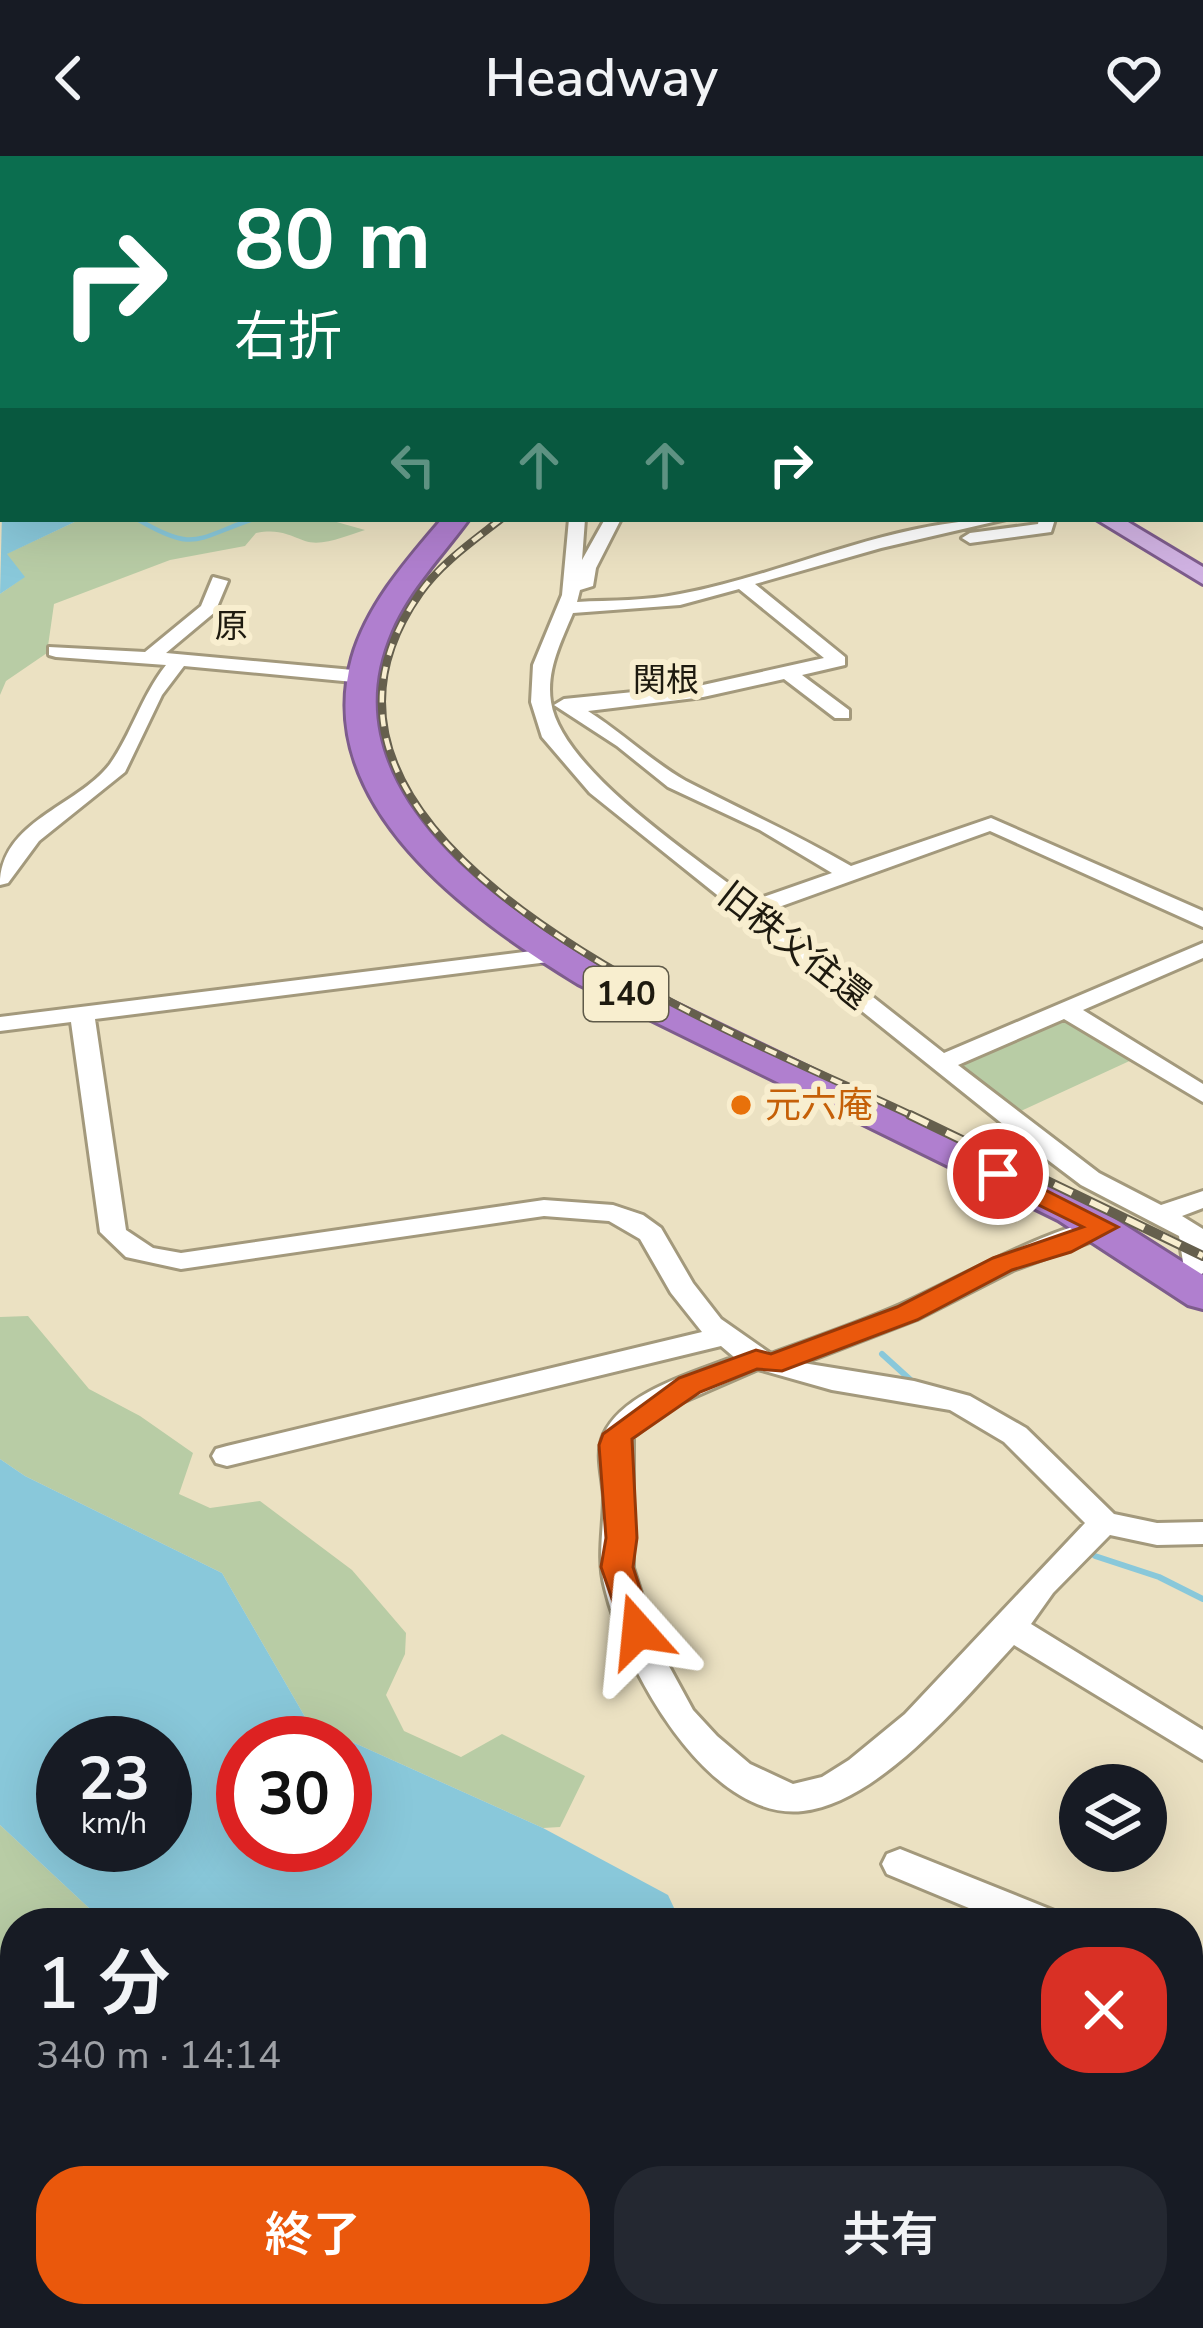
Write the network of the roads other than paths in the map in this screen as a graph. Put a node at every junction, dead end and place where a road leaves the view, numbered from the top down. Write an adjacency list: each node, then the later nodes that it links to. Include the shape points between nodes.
1 (453, 522): 16 (highway, 140, via 382,607)
2 (577, 522): 11 (street)
3 (611, 522): 11 (street, via 583,590)
4 (982, 522): 7 (street)
5 (1046, 522): 7 (street, via 1045,529 1010,535)
6 (1112, 522): 8 (main road)
7 (918, 534): 10 (street)
8 (1203, 577)
9 (219, 581): 13 (street, via 209,608)
10 (741, 581): 11 (street, via 663,603); 15 (street, via 838,661)
11 (569, 602): 17 (street, via 545,653)
12 (56, 651): 13 (street)
13 (150, 657): 14 (street)
14 (179, 660): 16 (street); 21 (street, via 118,768 31,836)
15 (787, 672): 18 (street); 19 (street)
16 (364, 677): 25 (highway, 140, via 371,759 406,826 479,902)
17 (541, 689): 18 (street); 22 (street, 旧秩父往還, via 552,737 577,769)
18 (568, 708): 20 (street, via 675,782)
19 (842, 714)
20 (850, 874): 22 (street); 23 (street, via 991,824)
21 (0, 878)
22 (748, 910): 29 (street, 旧秩父往還)
23 (1203, 920)
24 (1203, 950): 26 (street)
25 (556, 955): 27 (street); 33 (highway, 140)
26 (1065, 1009): 29 (street); 30 (street)
27 (82, 1016): 28 (street); 36 (street, via 113,1232 131,1251 181,1262 544,1208 589,1209 651,1234 681,1287)
28 (0, 1024)
29 (941, 1063): 32 (street, 旧秩父往還, via 1090,1179)
30 (1203, 1095)
31 (1203, 1199): 32 (street)
32 (1162, 1214): 34 (street, 旧秩父往還)
33 (1105, 1227): 35 (highway, 140); 37 (street, via 1003,1264 907,1313)
34 (1199, 1238): 35 (street, 旧秩父往還)
35 (1195, 1292)
36 (726, 1336): 37 (street); 38 (street)
37 (764, 1362): 39 (street, via 940,1396 976,1411 1015,1435); 41 (street, via 689,1385 628,1424 614,1445 625,1599 681,1718 706,1747 767,1790 812,1796 896,1743)
38 (227, 1456)
39 (1104, 1523): 40 (street); 41 (street)
40 (1203, 1533)
41 (1011, 1627): 42 (street)
42 (1203, 1747)
43 (900, 1864): 44 (street)
44 (1007, 1908)

